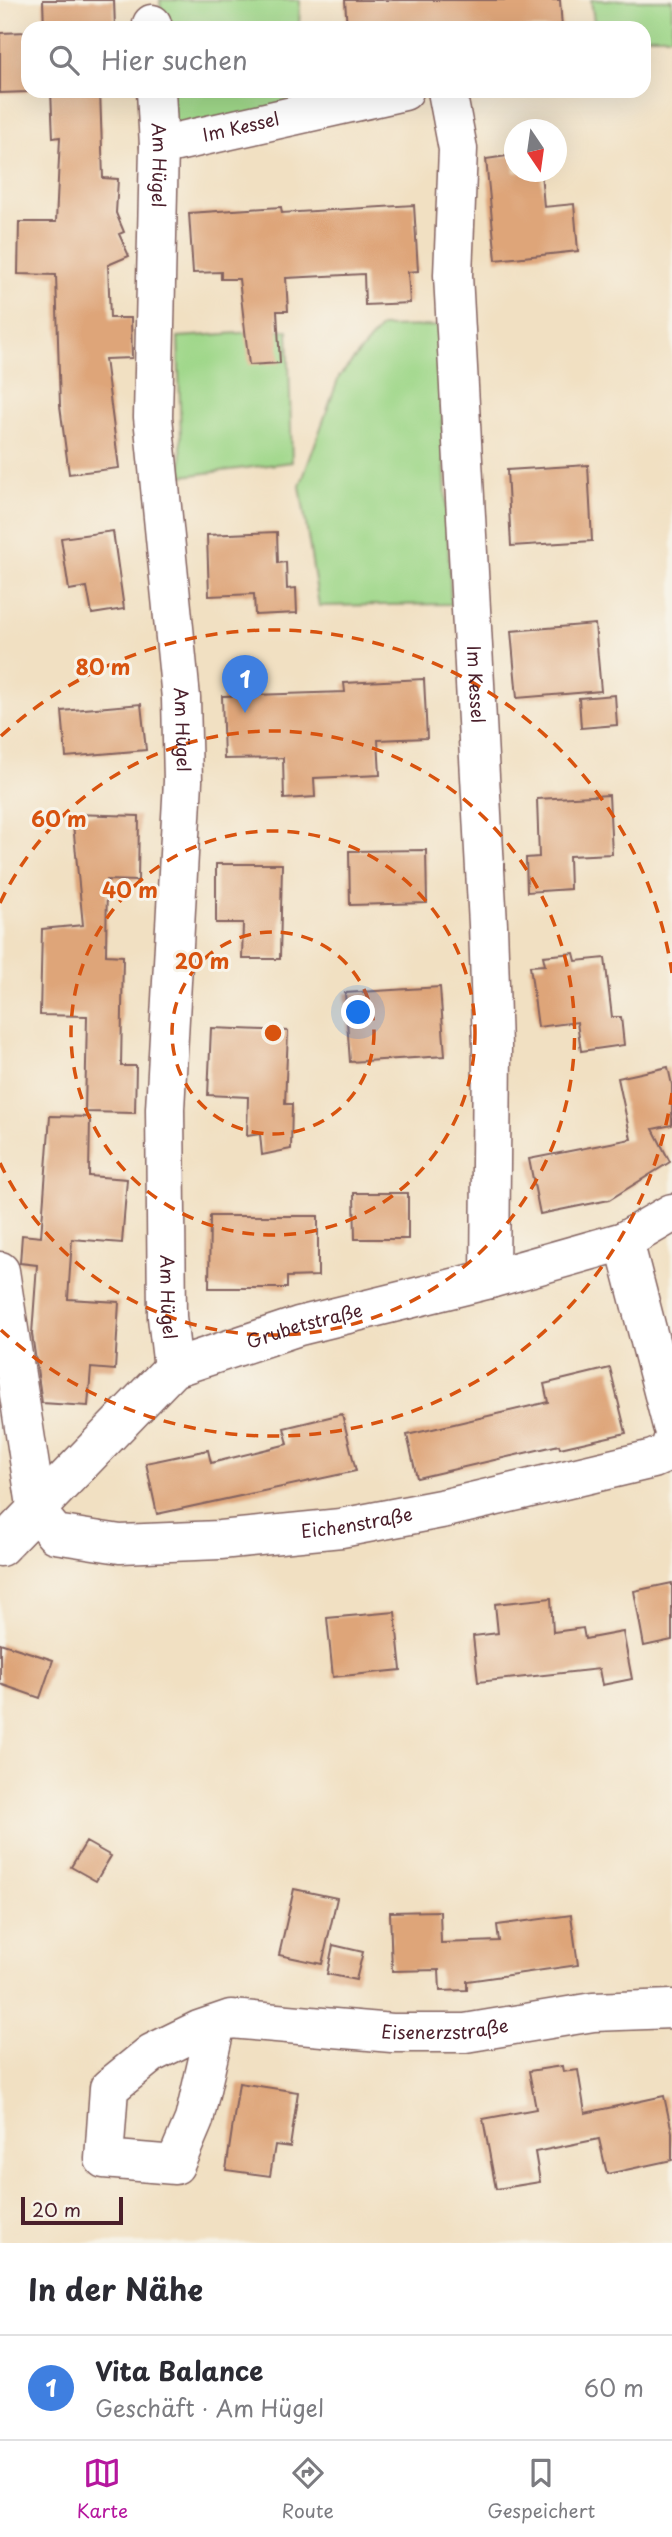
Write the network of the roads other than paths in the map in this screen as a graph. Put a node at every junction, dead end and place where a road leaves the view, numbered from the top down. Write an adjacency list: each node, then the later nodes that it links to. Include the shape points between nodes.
1 (156, 98): 4 (street, Am Hügel)
2 (373, 98): 4 (street, Im Kessel)
3 (448, 98): 8 (street, Im Kessel, via 458,149 453,275 489,952)
4 (159, 146): 9 (street, Am Hügel, via 153,417 181,698 183,781 166,1108 167,1317)
5 (672, 1213): 6 (street, Grubetstraße)
6 (624, 1241): 8 (street, Grubetstraße); 10 (street)
7 (0, 1271): 12 (street)
8 (490, 1279): 9 (street, Grubetstraße, via 299,1326)
9 (173, 1368): 12 (street, Grubetstraße)
10 (672, 1426)
11 (672, 1443): 12 (street, Eichenstraße, via 669,1452 653,1459 446,1508 220,1541 120,1544 55,1534)
12 (37, 1512): 13 (street, Grubetstraße)
13 (0, 1547)
14 (672, 2009): 15 (street, Eisenerzstraße, via 593,2012 465,2033 392,2034 231,2019)
15 (216, 2024)

